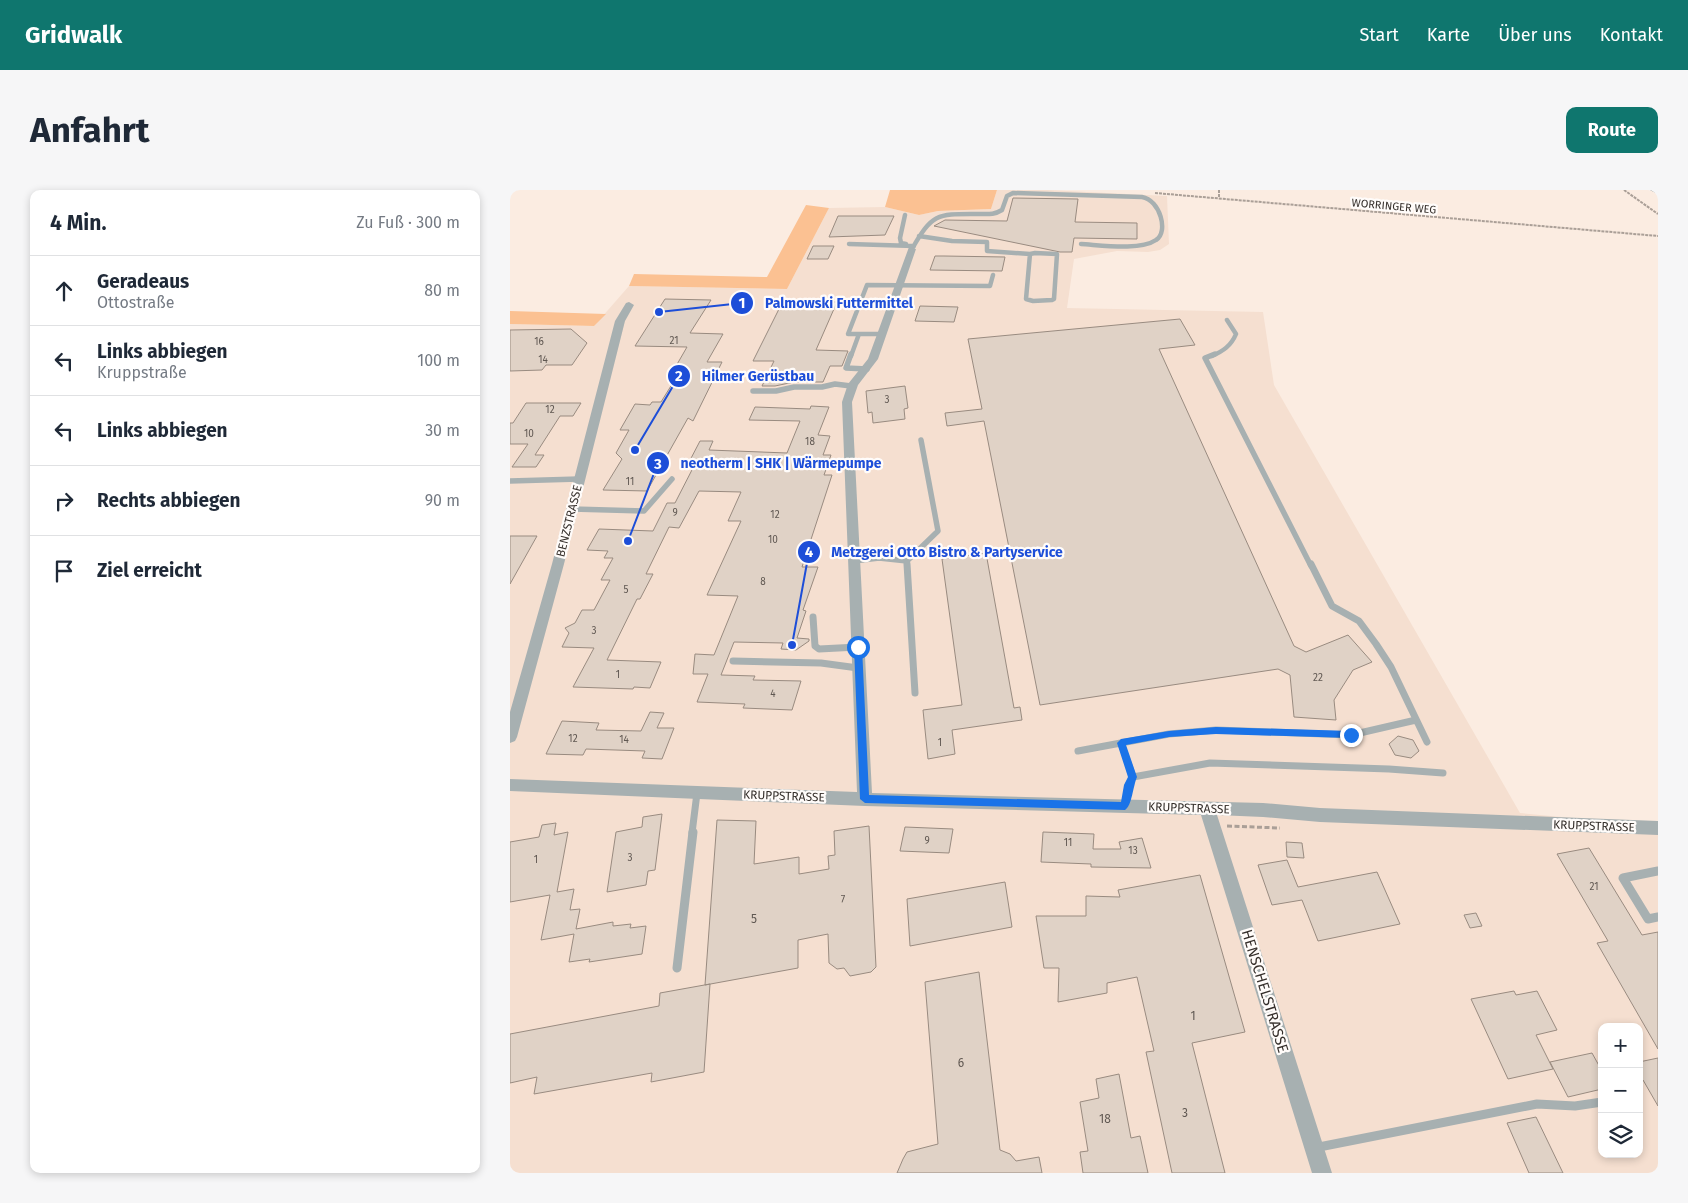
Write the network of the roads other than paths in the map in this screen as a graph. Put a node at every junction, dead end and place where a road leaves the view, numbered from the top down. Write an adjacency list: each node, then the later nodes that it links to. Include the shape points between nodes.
1 (1654, 190): 2 (highway)
2 (1658, 192)
3 (905, 215): 7 (lane, via 901,243)
4 (920, 236): 6 (lane, via 934,218 947,214 995,214 1002,210 1006,196 1018,192 1049,196 1142,197 1158,204 1161,229 1154,242 1143,245); 7 (lane); 8 (lane, via 987,242 987,252)
5 (848, 244): 7 (lane)
6 (1081, 244)
7 (913, 247): 10 (street)
8 (1030, 254): 8 (lane, via 1026,299 1054,299 1057,254)
9 (993, 275): 10 (lane, via 990,286)
10 (899, 286): 13 (lane, via 867,285 848,334); 14 (street)
11 (629, 305): 19 (street, BENZSTRASSE, via 620,321)
12 (1227, 320): 30 (lane, via 1236,334 1232,344 1205,358 1332,606 1359,621 1376,644 1391,667)
13 (859, 334): 14 (lane); 15 (lane, via 846,368)
14 (882, 334): 15 (street)
15 (867, 369): 16 (street)
16 (851, 386): 17 (lane, via 835,384 776,391); 23 (street, via 847,402)
17 (752, 390)
18 (921, 440): 24 (lane, via 938,531)
19 (579, 479): 21 (lane); 22 (street, BENZSTRASSE)
20 (672, 479): 22 (lane, via 644,510)
21 (510, 481)
22 (572, 509): 31 (street, BENZSTRASSE)
23 (854, 561): 24 (lane, via 879,558); 26 (street)
24 (907, 561): 29 (lane)
25 (813, 617): 26 (lane, via 815,646 819,650)
26 (858, 647): 28 (street)
27 (733, 661): 28 (lane, via 820,663)
28 (858, 668): 39 (street)
29 (915, 694)
30 (1416, 720): 32 (lane); 33 (lane, via 1351,735 1216,730)
31 (510, 737)
32 (1427, 742)
33 (1121, 743): 34 (lane); 36 (lane)
34 (1078, 750)
35 (1443, 773): 36 (lane, via 1210,763)
36 (1133, 777): 40 (lane, via 1128,785)
37 (510, 785): 38 (street, KRUPPSTRASSE)
38 (697, 793): 39 (street, KRUPPSTRASSE); 45 (lane)
39 (865, 799): 40 (street, KRUPPSTRASSE)
40 (1125, 806): 41 (street, KRUPPSTRASSE)
41 (1207, 809): 42 (street, KRUPPSTRASSE); 47 (street, HENSCHELSTRASSE)
42 (1658, 828)
43 (1658, 871): 44 (lane, via 1623,878 1648,919)
44 (1658, 917)
45 (677, 968)
46 (1598, 1103): 47 (lane, via 1575,1106 1537,1104)
47 (1314, 1148): 48 (street, HENSCHELSTRASSE)
48 (1322, 1173)

